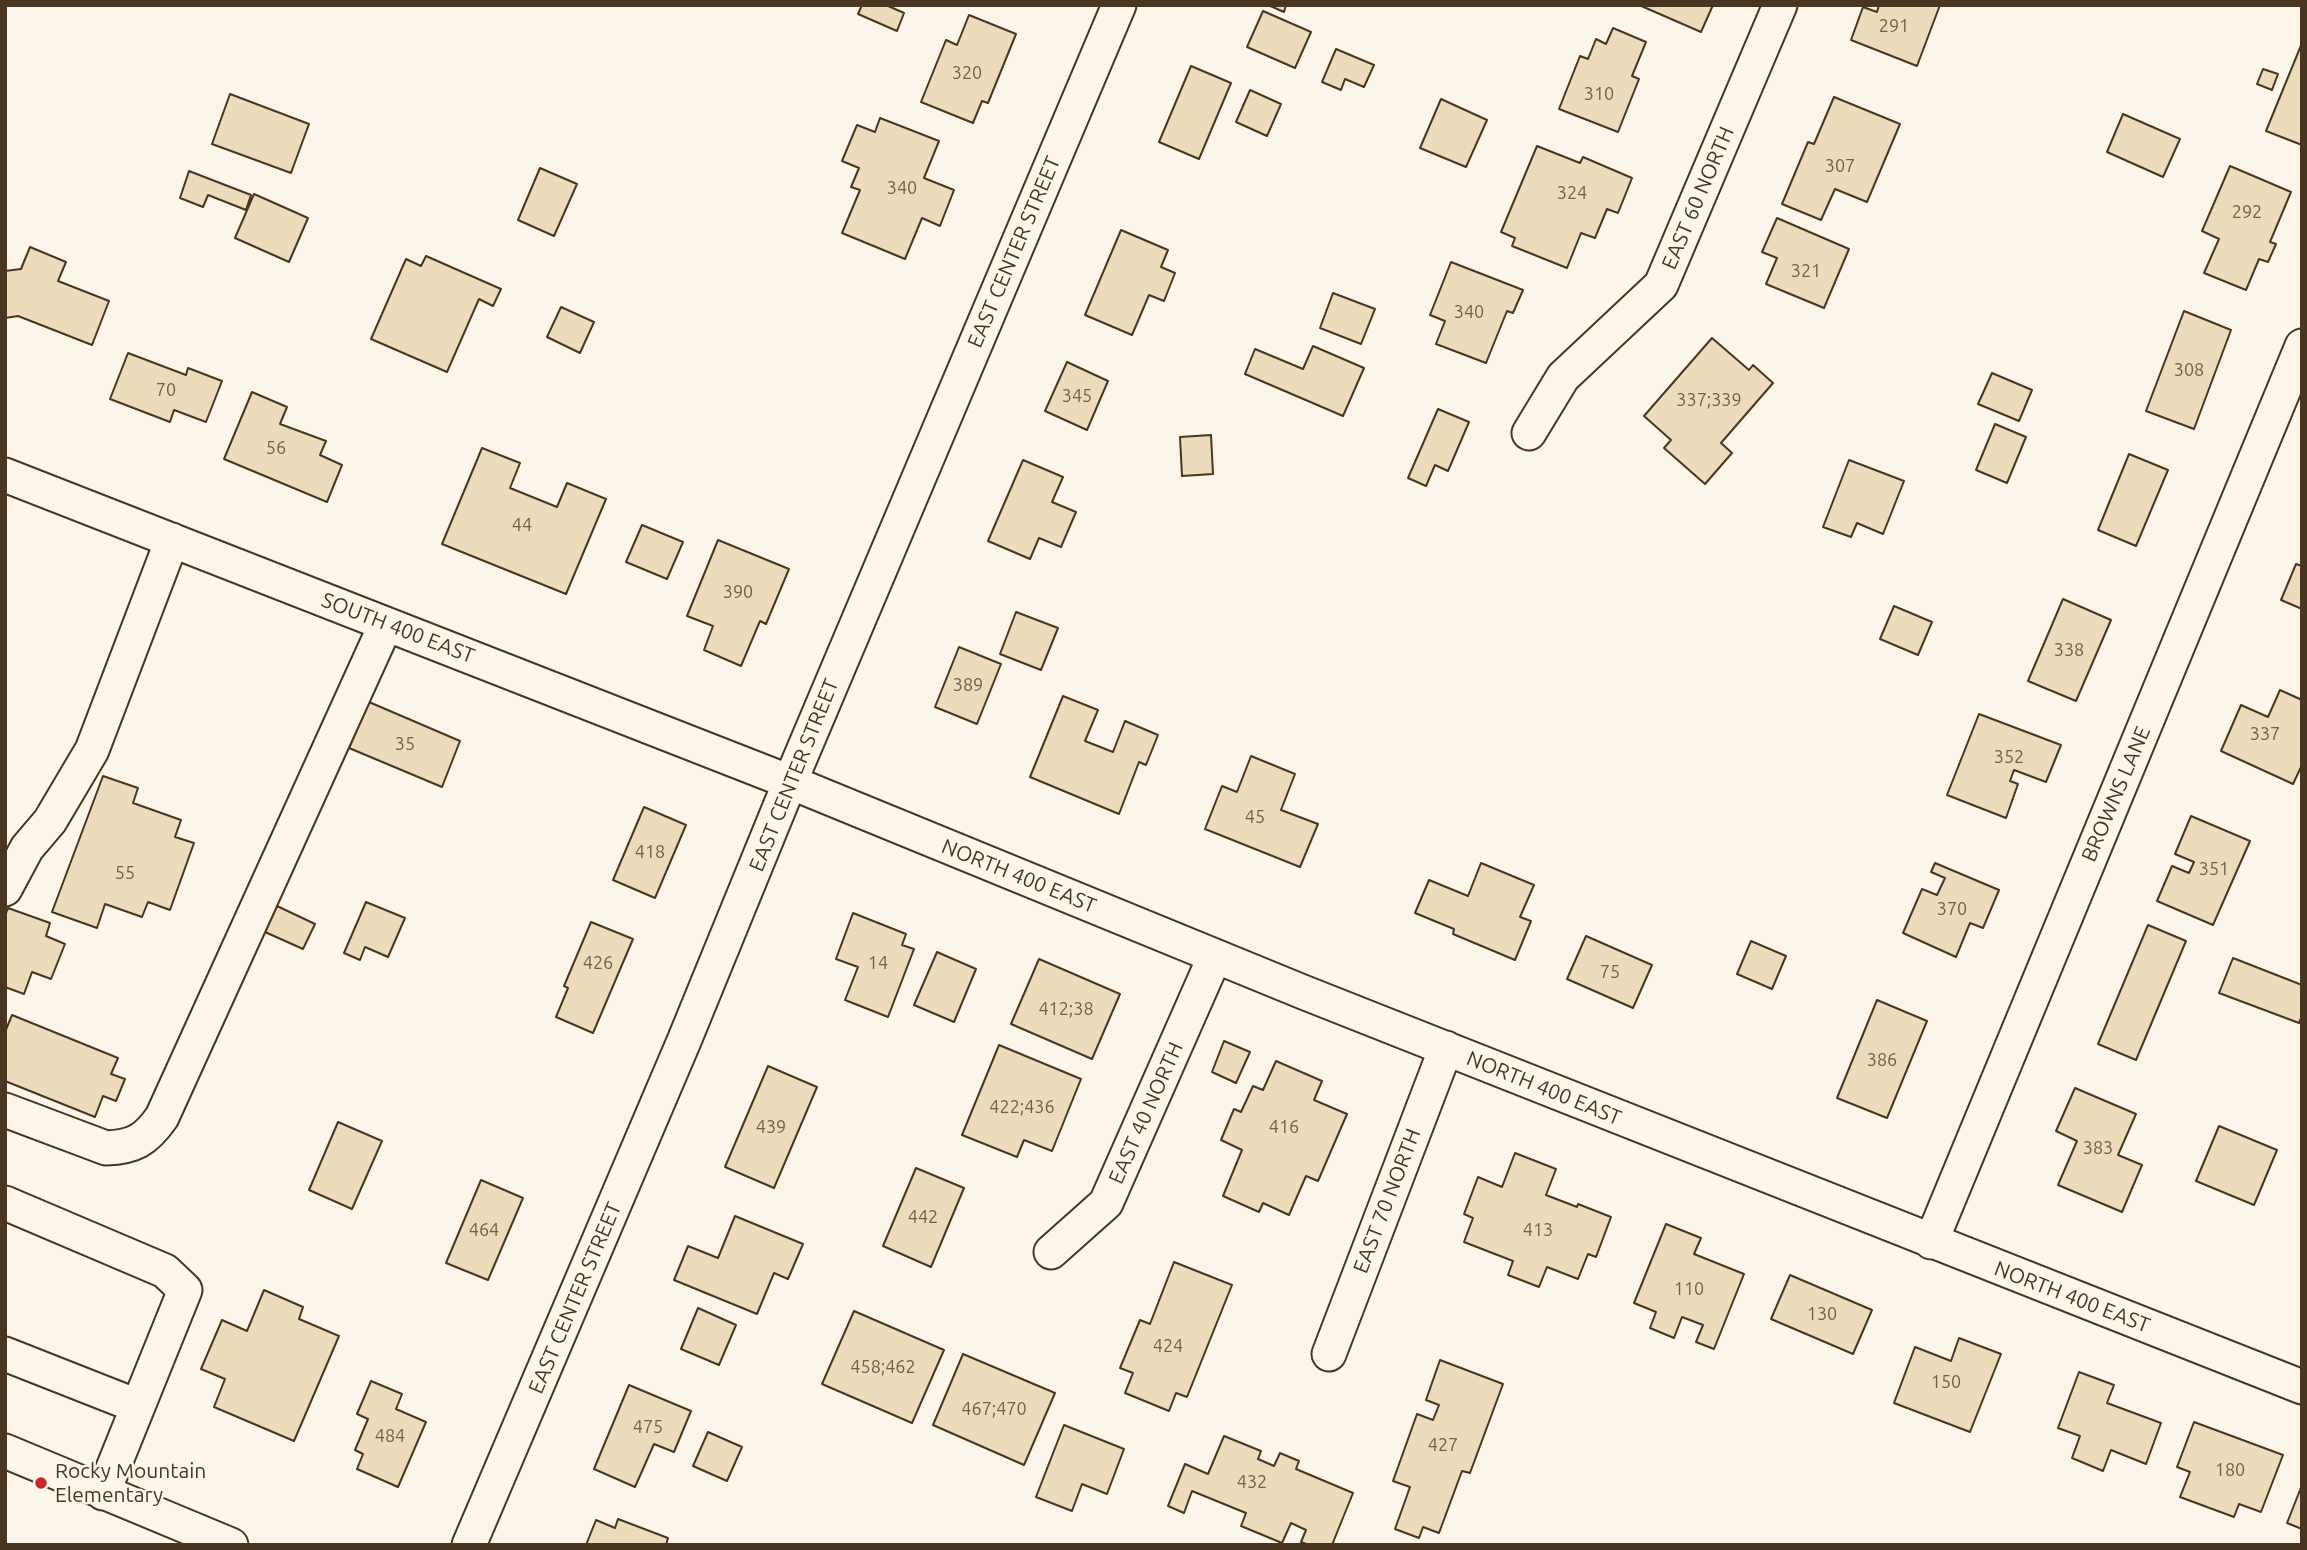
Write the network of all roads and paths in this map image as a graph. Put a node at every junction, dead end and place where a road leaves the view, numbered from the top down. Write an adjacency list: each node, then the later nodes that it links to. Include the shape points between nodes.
1 (1119, 5): 8 (street, EAST CENTER STREET)
2 (1780, 5): 4 (street, EAST 60 NORTH, via 1661,285 1563,377)
3 (2302, 346): 14 (street, BROWNS LANE)
4 (1529, 433)
5 (5, 475): 6 (street, SOUTH 400 EAST)
6 (172, 540): 7 (street, SOUTH 400 EAST); 9 (street, via 92,750)
7 (386, 624): 8 (street, SOUTH 400 EAST); 12 (street, via 151,1133 138,1142 106,1148)
8 (790, 782): 10 (street, NORTH 400 EAST); 23 (street, EAST CENTER STREET)
9 (5, 889)
10 (1214, 956): 11 (street, NORTH 400 EAST); 15 (street, EAST 40 NORTH, via 1106,1203)
11 (1446, 1048): 14 (street, NORTH 400 EAST); 17 (street, EAST 70 NORTH)
12 (5, 1110)
13 (5, 1203): 19 (street, via 165,1271 185,1290)
14 (1931, 1242): 18 (street, NORTH 400 EAST)
15 (1051, 1252)
16 (5, 1354): 19 (street)
17 (1329, 1354)
18 (2302, 1387)
19 (137, 1406): 21 (street)
20 (5, 1451): 21 (street)
21 (103, 1493): 22 (street)
22 (231, 1545)
23 (470, 1545)

